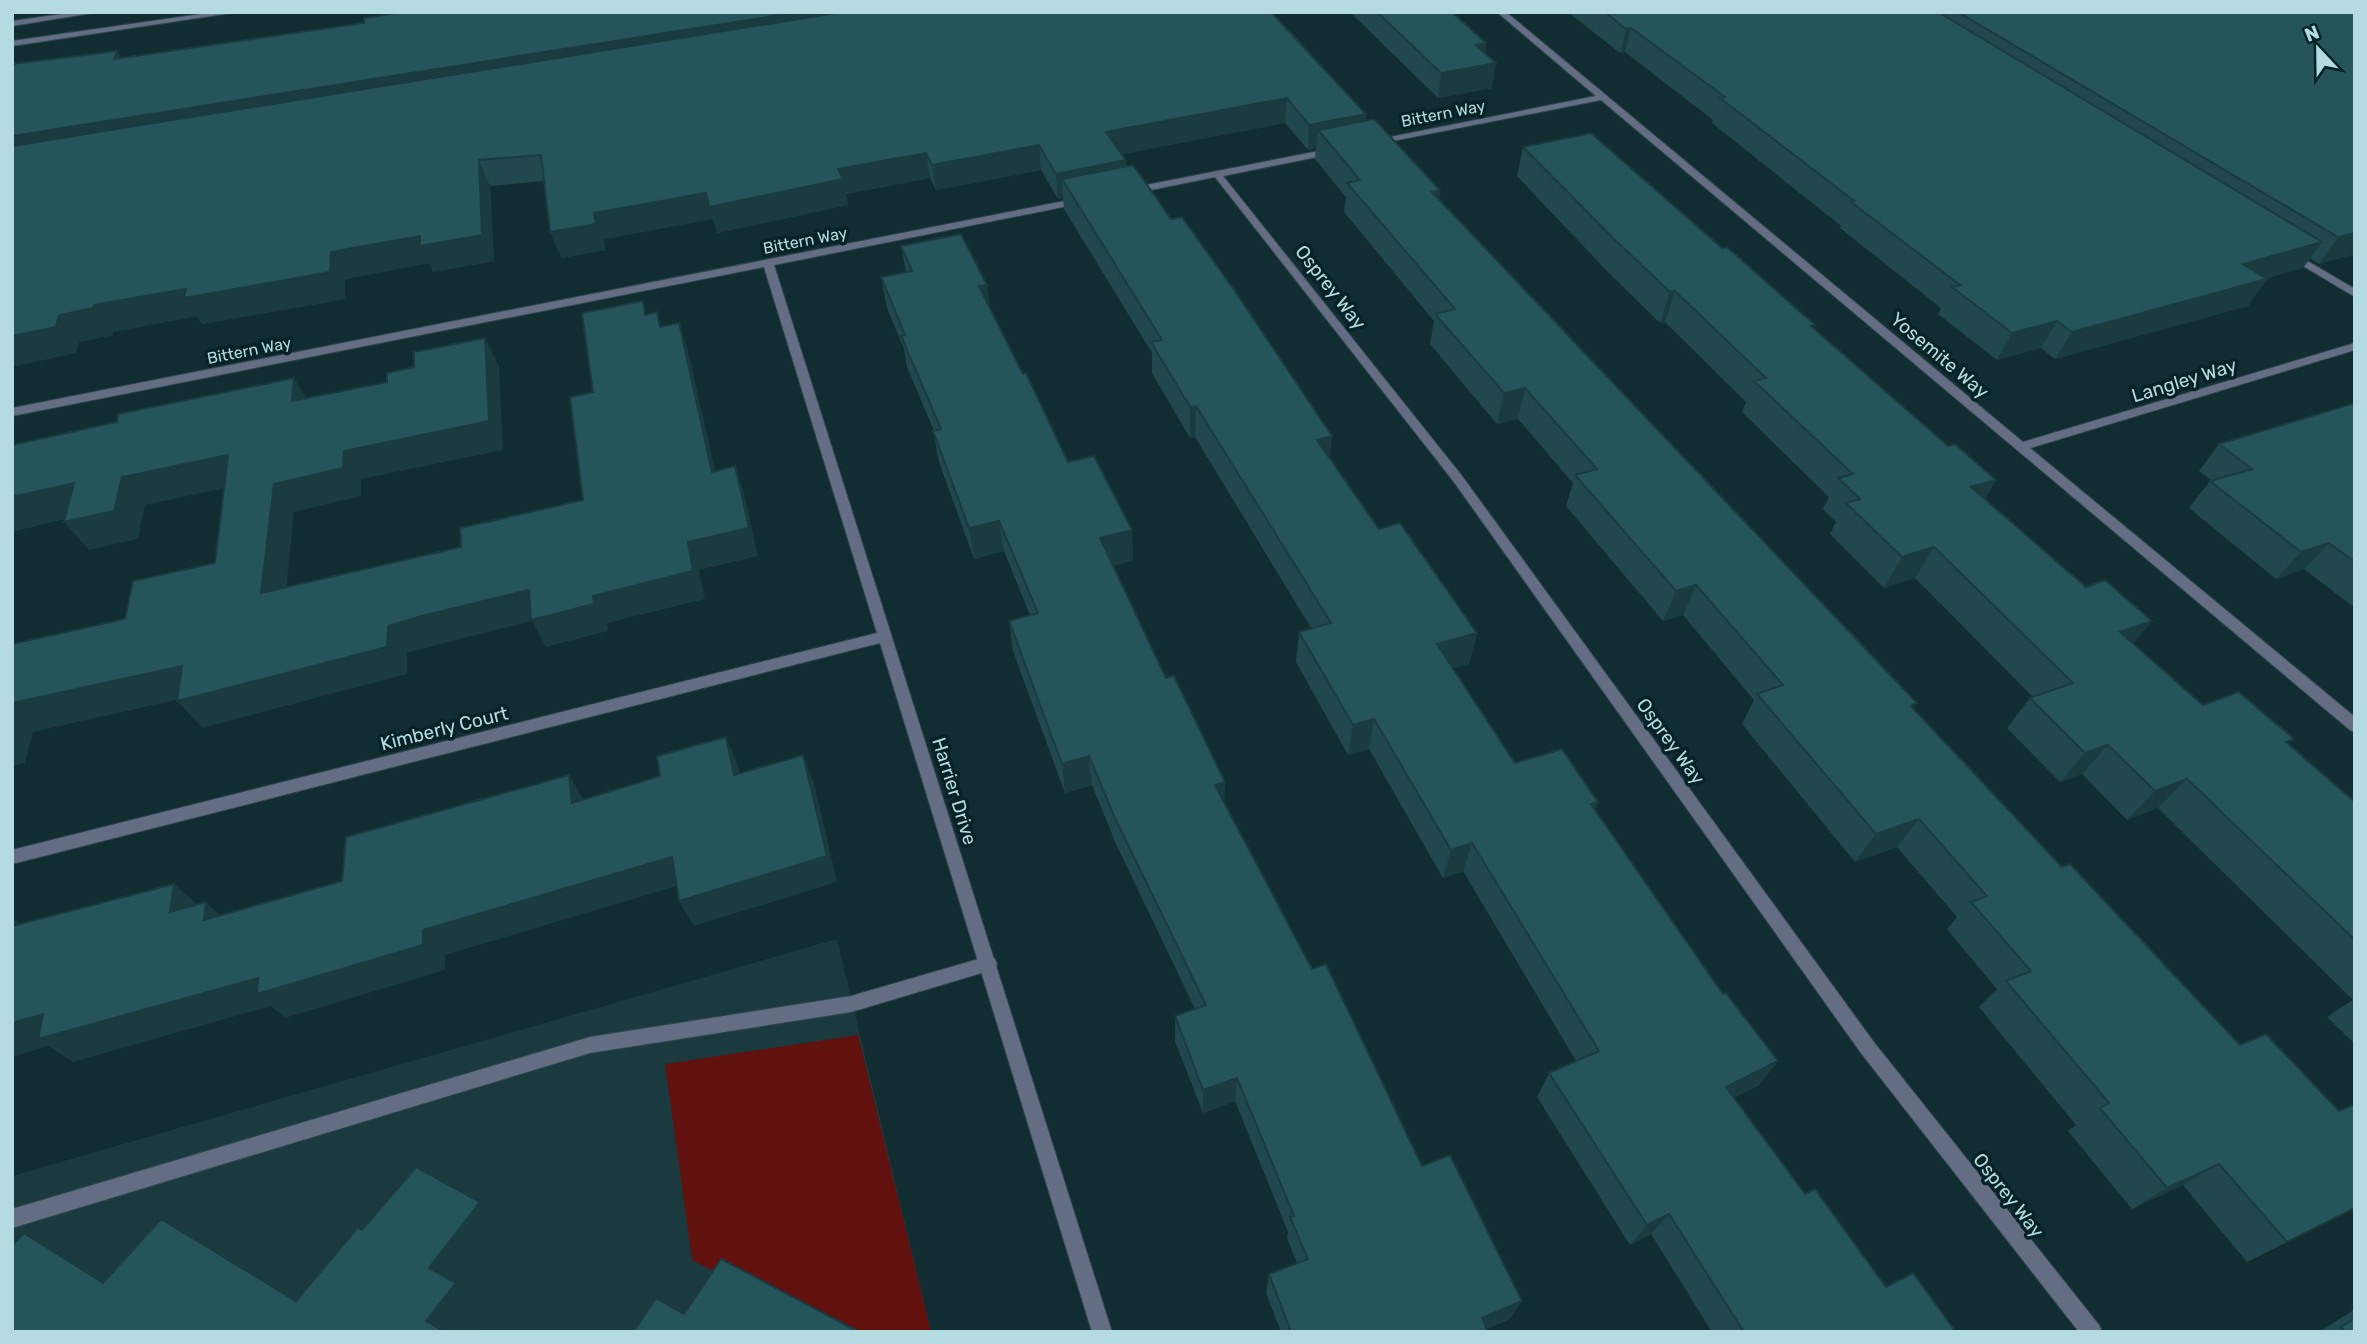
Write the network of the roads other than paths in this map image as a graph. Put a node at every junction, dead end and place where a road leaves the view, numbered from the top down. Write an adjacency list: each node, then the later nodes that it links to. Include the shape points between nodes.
1 (95, 12): 4 (street)
2 (234, 12): 5 (street)
3 (1502, 12): 6 (street, Yosemite Way)
4 (12, 24)
5 (12, 44)
6 (1603, 97): 7 (street, Bittern Way); 17 (street, Yosemite Way)
7 (1367, 145)
8 (1353, 147): 9 (street)
9 (1217, 174): 10 (street); 24 (street, Osprey Way, via 1458,479 1867,1047)
10 (1122, 193)
11 (1095, 198): 13 (street, Bittern Way)
12 (2284, 250): 14 (street)
13 (768, 263): 16 (street, Bittern Way); 18 (street, Harrier Drive)
14 (2355, 294)
15 (2355, 346): 17 (street, Langley Way)
16 (12, 412)
17 (2023, 446): 19 (street, Yosemite Way)
18 (886, 636): 20 (street, Kimberly Court); 21 (street, Harrier Drive)
19 (2355, 726)
20 (12, 857)
21 (989, 964): 22 (street, via 851,1004 590,1045); 23 (street, Harrier Drive)
22 (12, 1220)
23 (1102, 1332)
24 (2092, 1332)

